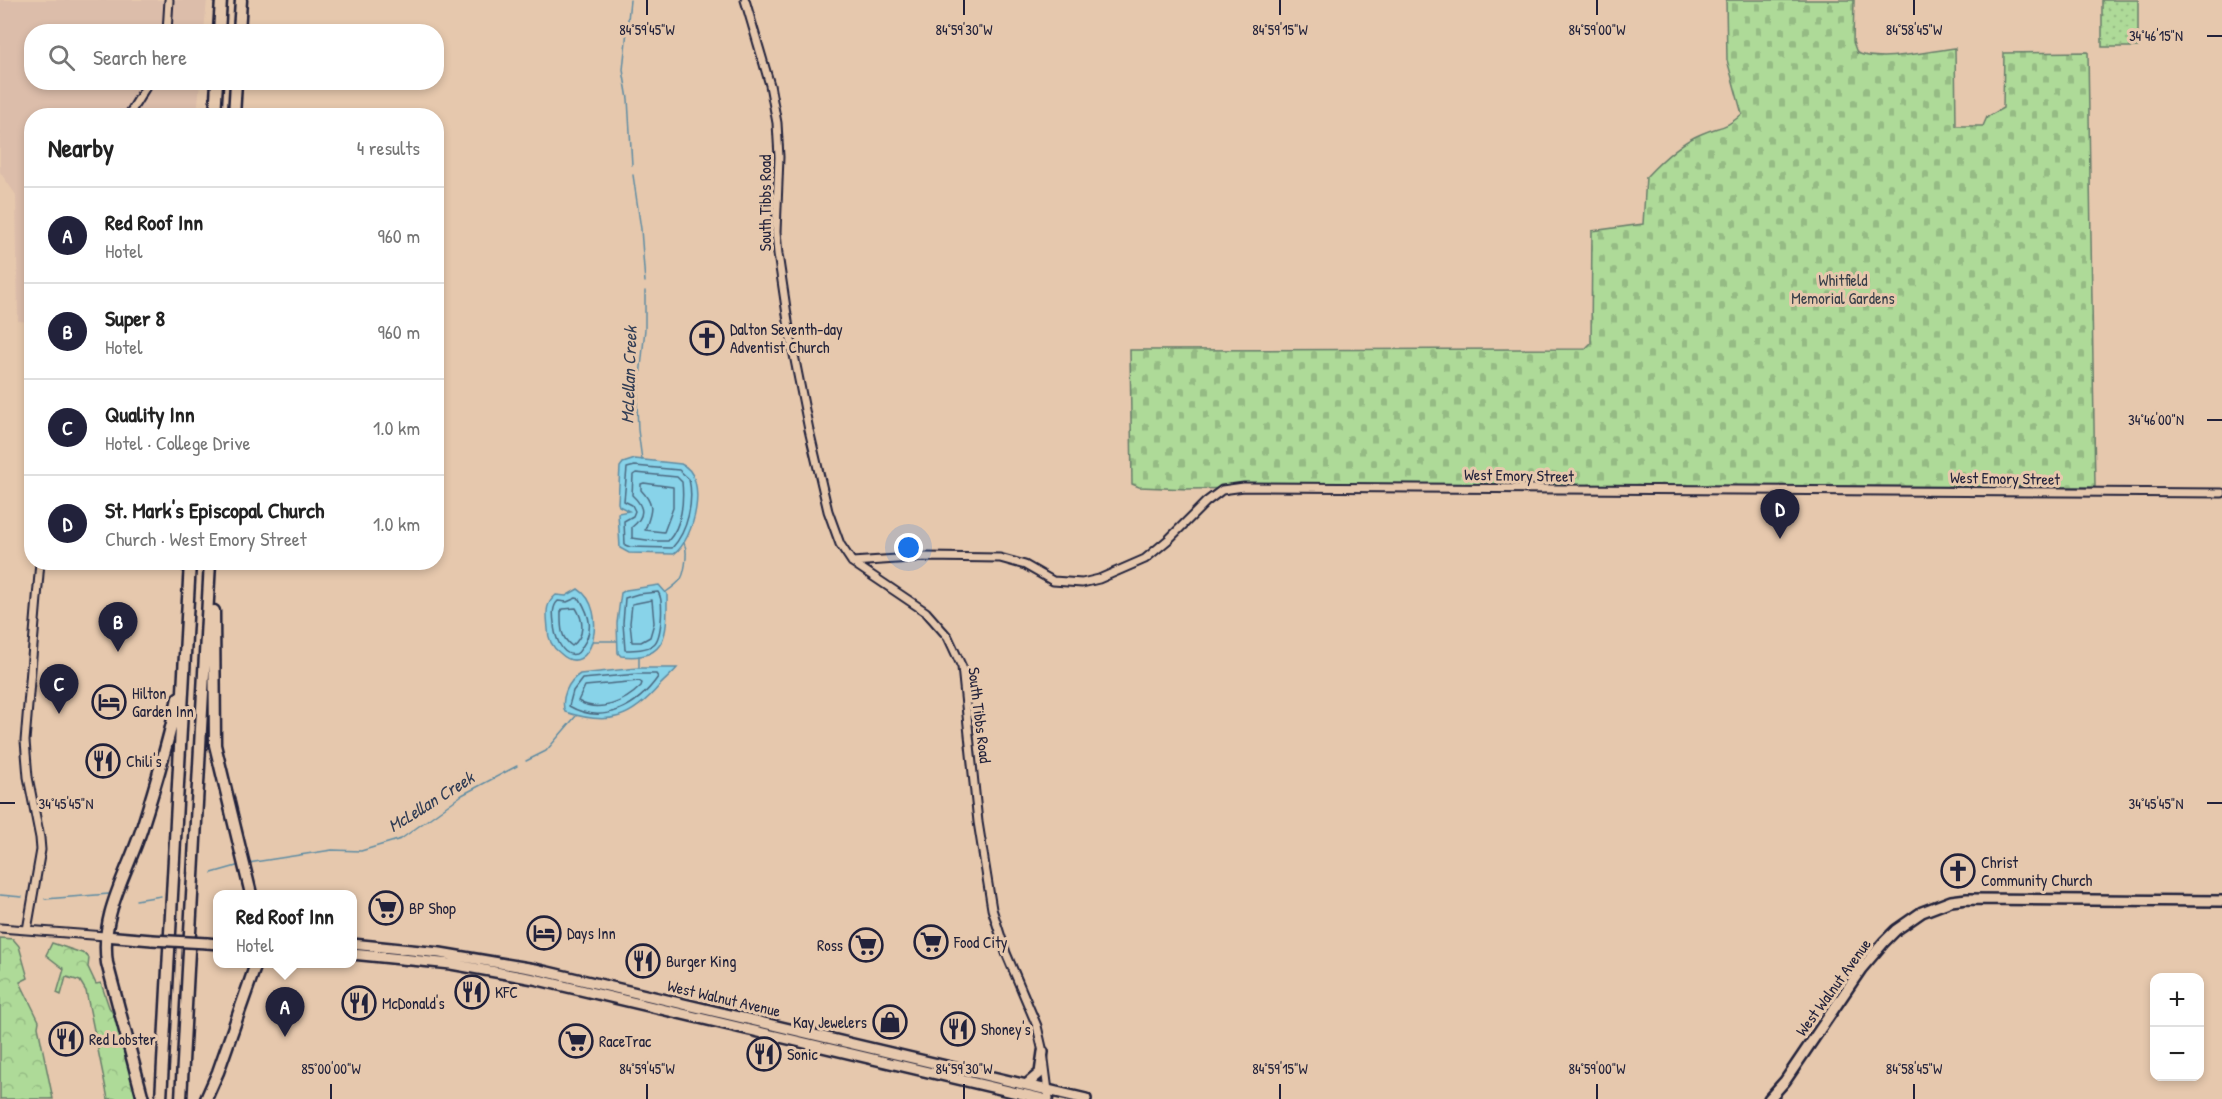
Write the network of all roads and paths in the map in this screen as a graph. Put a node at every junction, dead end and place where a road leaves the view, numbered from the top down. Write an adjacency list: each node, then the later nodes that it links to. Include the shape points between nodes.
1 (169, 0): 5 (street)
2 (221, 0): 6 (highway)
3 (241, 0): 7 (highway)
4 (745, 0): 15 (street, South Tibbs Road, via 777,123 776,232 808,430 828,511 840,544)
5 (168, 24)
6 (220, 24)
7 (240, 24)
8 (144, 90): 11 (street)
9 (217, 90): 12 (highway)
10 (236, 90): 13 (highway)
11 (133, 108)
12 (215, 108)
13 (234, 108)
14 (2222, 493): 15 (street, West Emory Street, via 1244,487 1222,490 1145,559 1082,583 1053,581 1025,565 1000,558)
15 (852, 562): 30 (street, South Tibbs Road, via 926,612 948,637 962,667 978,822 992,909)
16 (39, 570): 24 (street, via 25,741 41,850)
17 (190, 570): 20 (highway)
18 (211, 570): 35 (highway)
19 (212, 570): 21 (highway, via 215,745)
20 (184, 681): 25 (highway, via 167,749 114,899); 34 (highway)
21 (250, 890)
22 (2222, 901): 38 (main road, West Walnut Avenue, via 1982,898 1951,901 1929,909 1896,930 1874,953)
23 (0, 928): 24 (street)
24 (27, 930): 25 (street)
25 (105, 936): 26 (main road, bridge); 33 (highway, via 107,963)
26 (213, 943)
27 (357, 945): 31 (main road, West Walnut Avenue, via 535,969)
28 (357, 955): 32 (main road, West Walnut Avenue, via 451,964 534,979)
29 (255, 968): 36 (highway)
30 (1043, 1052): 31 (main road, via 1041,1073); 32 (street, South Tibbs Road)
31 (1026, 1085): 32 (main road, West Walnut Avenue)
32 (1047, 1096): 37 (main road, West Walnut Avenue)
33 (142, 1099)
34 (161, 1099)
35 (181, 1099)
36 (206, 1099)
37 (1086, 1099)
38 (1769, 1099)

